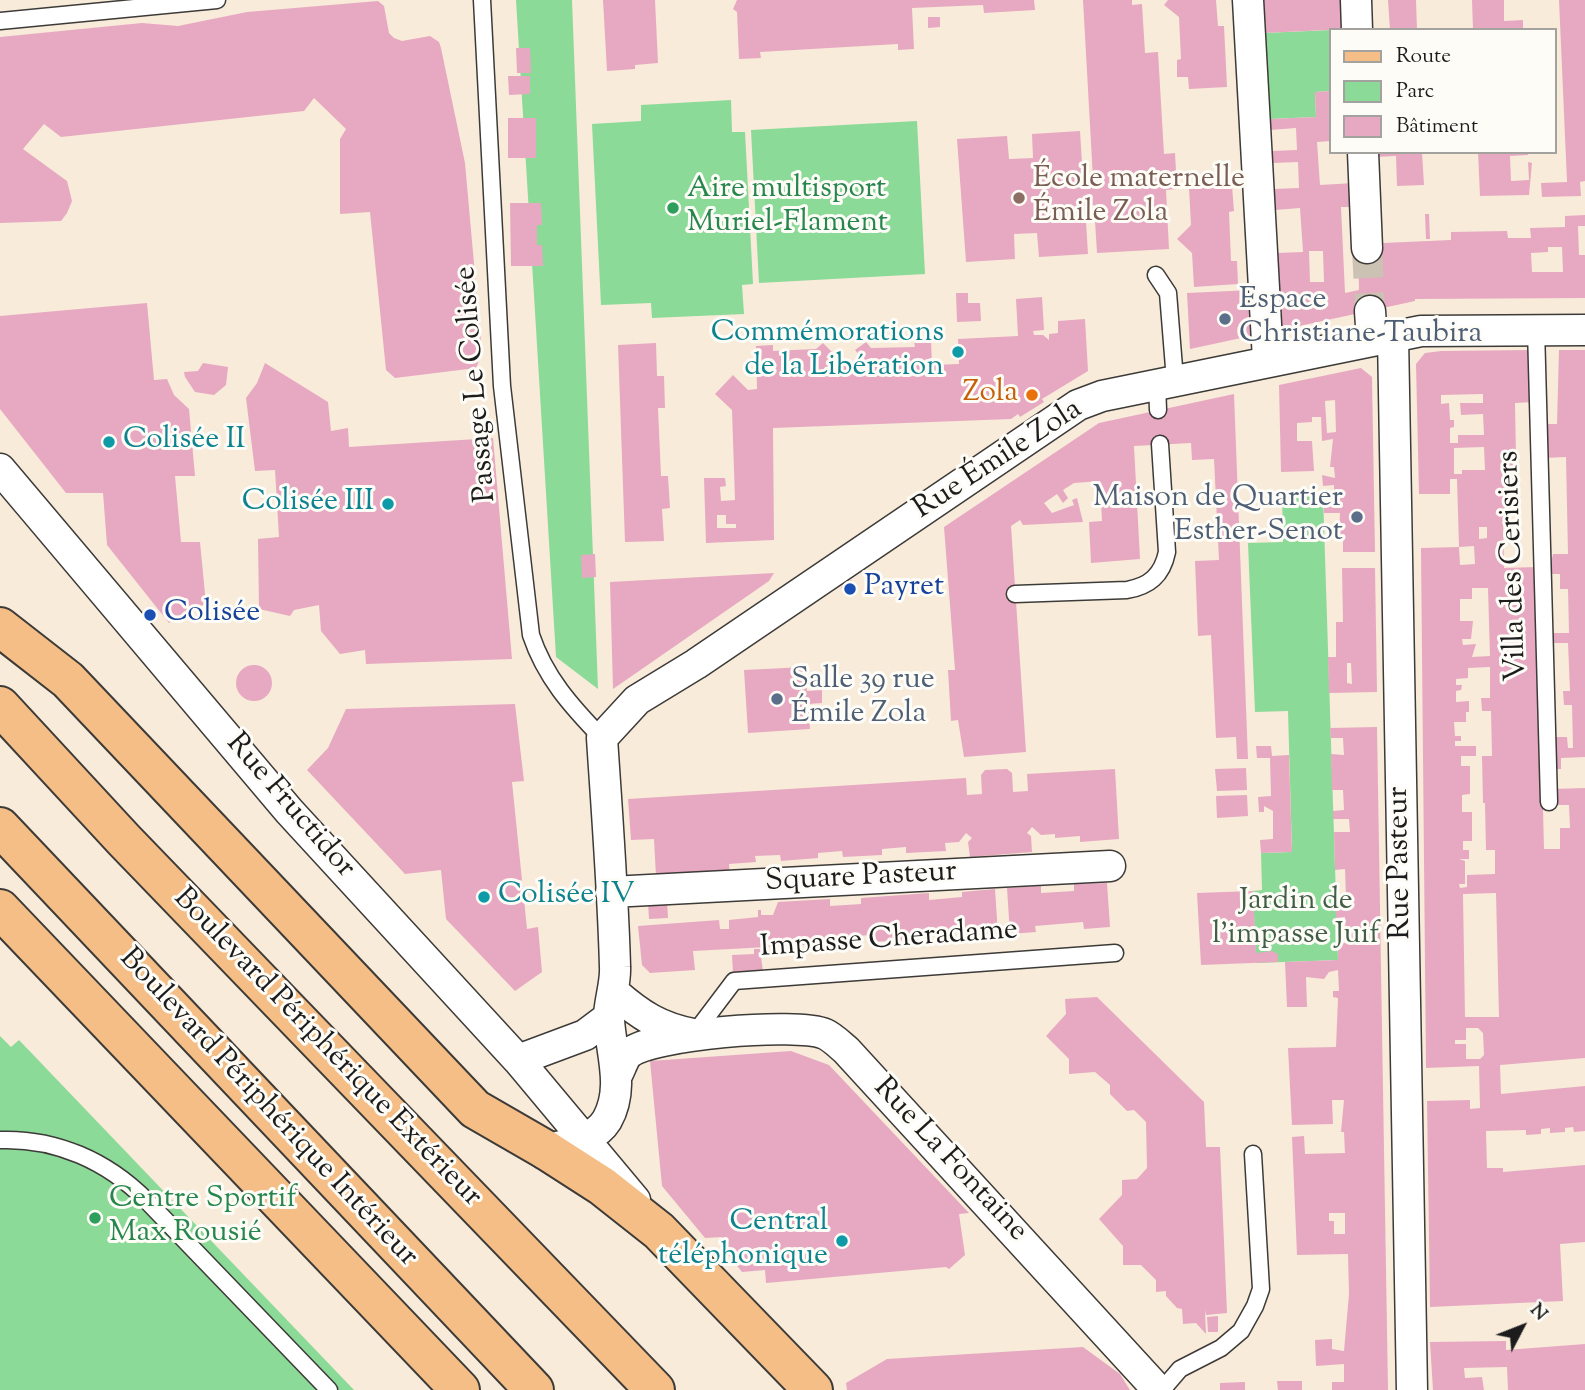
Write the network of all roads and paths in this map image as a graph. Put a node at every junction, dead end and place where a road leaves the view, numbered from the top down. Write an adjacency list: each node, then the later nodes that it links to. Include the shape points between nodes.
1 (217, 0): 5 (lane)
2 (482, 0): 21 (lane, Passage Le Colisée, via 502,386 531,635 540,662 565,700)
3 (1248, 0): 14 (street)
4 (1356, 0): 6 (street)
5 (0, 21)
6 (1357, 28)
7 (1363, 154): 8 (street)
8 (1367, 248)
9 (1156, 275): 15 (lane, via 1168,293)
10 (1370, 311): 13 (street, Rue Pasteur)
11 (1536, 329): 12 (street, Rue Émile Zola); 13 (street, Rue Émile Zola, via 1421,331); 22 (lane, Villa des Cerisiers)
12 (1585, 330)
13 (1382, 339): 14 (street, Rue Émile Zola); 43 (street, Rue Pasteur)
14 (1268, 360): 15 (street, Rue Émile Zola)
15 (1163, 392): 21 (street, Rue Émile Zola, via 1102,396 1078,405 636,700)
16 (1160, 444): 18 (lane, via 1167,552 1156,577 1142,587 1126,590)
17 (0, 469): 30 (street, Rue Fructidor, via 289,811)
18 (1015, 594)
19 (0, 627): 34 (main road, via 68,680 475,1109)
20 (0, 706): 40 (main road, Boulevard Périphérique Extérieur)
21 (602, 738): 25 (street, Rue La Fontaine)
22 (1549, 802)
23 (0, 827): 39 (main road, Boulevard Périphérique Intérieur)
24 (1110, 866): 25 (street, Square Pasteur)
25 (611, 892): 28 (street, Rue La Fontaine)
26 (0, 909): 38 (main road)
27 (1115, 953): 29 (lane, Impasse Cheradame, via 734,981)
28 (612, 1005): 29 (street, Rue La Fontaine, via 669,1030); 30 (street, via 585,1035); 31 (street, Rue La Fontaine)
29 (694, 1034): 31 (street, Rue La Fontaine, via 628,1054); 42 (street, Rue La Fontaine, via 796,1028 824,1033 846,1050)
30 (518, 1060): 32 (street, Rue Fructidor)
31 (618, 1073): 32 (street, Rue La Fontaine, via 608,1119)
32 (586, 1139): 34 (street); 36 (street, Rue Fructidor)
33 (0, 1140): 37 (lane, via 60,1147 121,1178)
34 (547, 1150): 36 (main road)
35 (1253, 1154): 42 (lane, via 1261,1289 1255,1306 1241,1331 1221,1348 1180,1369)
36 (659, 1230): 41 (main road)
37 (329, 1390)
38 (460, 1390)
39 (534, 1390)
40 (655, 1390)
41 (813, 1390)
42 (1160, 1390)
43 (1412, 1390)

